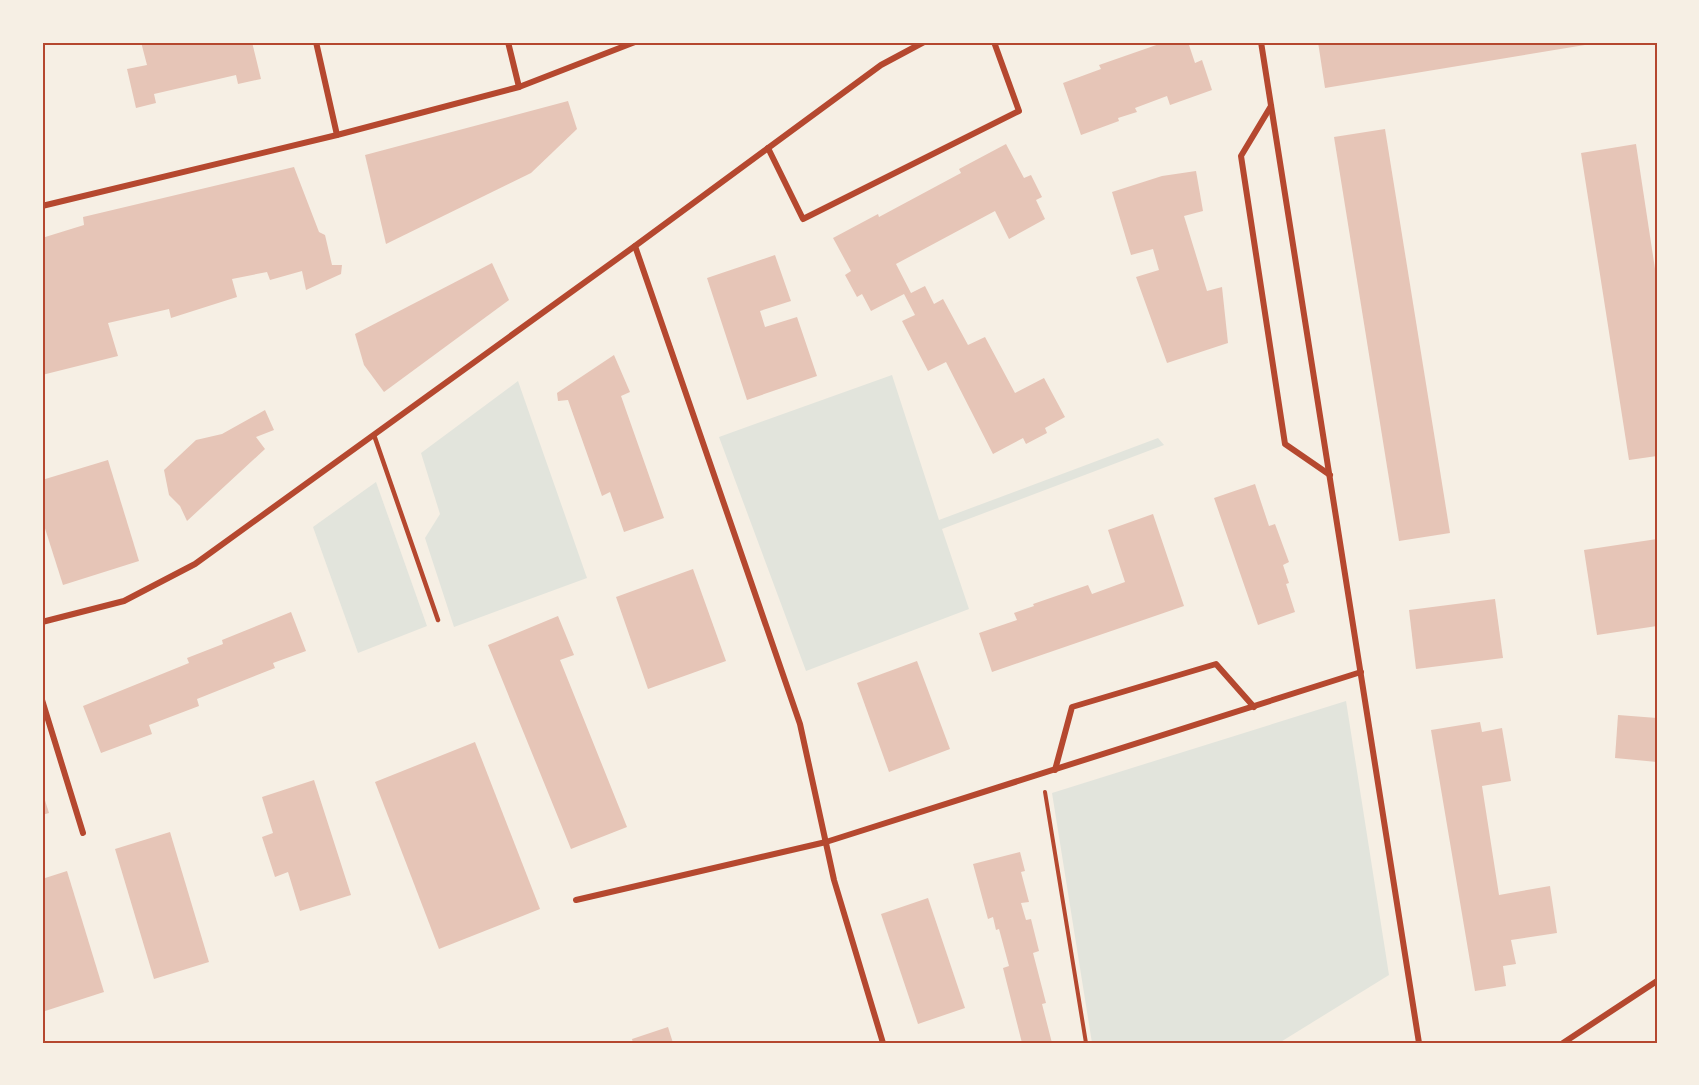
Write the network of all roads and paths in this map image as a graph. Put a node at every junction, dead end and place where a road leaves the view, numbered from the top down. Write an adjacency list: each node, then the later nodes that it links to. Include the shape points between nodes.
1 (316, 42): 9 (street)
2 (508, 42): 7 (street)
3 (635, 42): 7 (street)
4 (924, 42): 10 (street, via 880,65)
5 (994, 42): 10 (street, via 1019,111 802,219)
6 (1261, 42): 8 (street)
7 (519, 87): 9 (street)
8 (1271, 106): 14 (street); 14 (street, via 1241,156 1285,444)
9 (337, 135): 11 (street)
10 (768, 148): 12 (street)
11 (42, 206)
12 (634, 246): 13 (street); 23 (street, via 800,724)
13 (374, 435): 15 (lane); 16 (street, via 195,564 124,601)
14 (1330, 475): 17 (street)
15 (438, 620)
16 (42, 622)
17 (1362, 672): 19 (street); 28 (street)
18 (42, 700): 22 (street)
19 (1254, 706): 20 (street); 20 (street, via 1216,664 1072,707)
20 (1055, 770): 21 (street)
21 (1042, 775): 23 (street); 27 (path)
22 (83, 833)
23 (826, 842): 24 (street); 26 (street)
24 (576, 900)
25 (1657, 981): 29 (street)
26 (883, 1043)
27 (1086, 1043)
28 (1419, 1043)
29 (1563, 1043)

